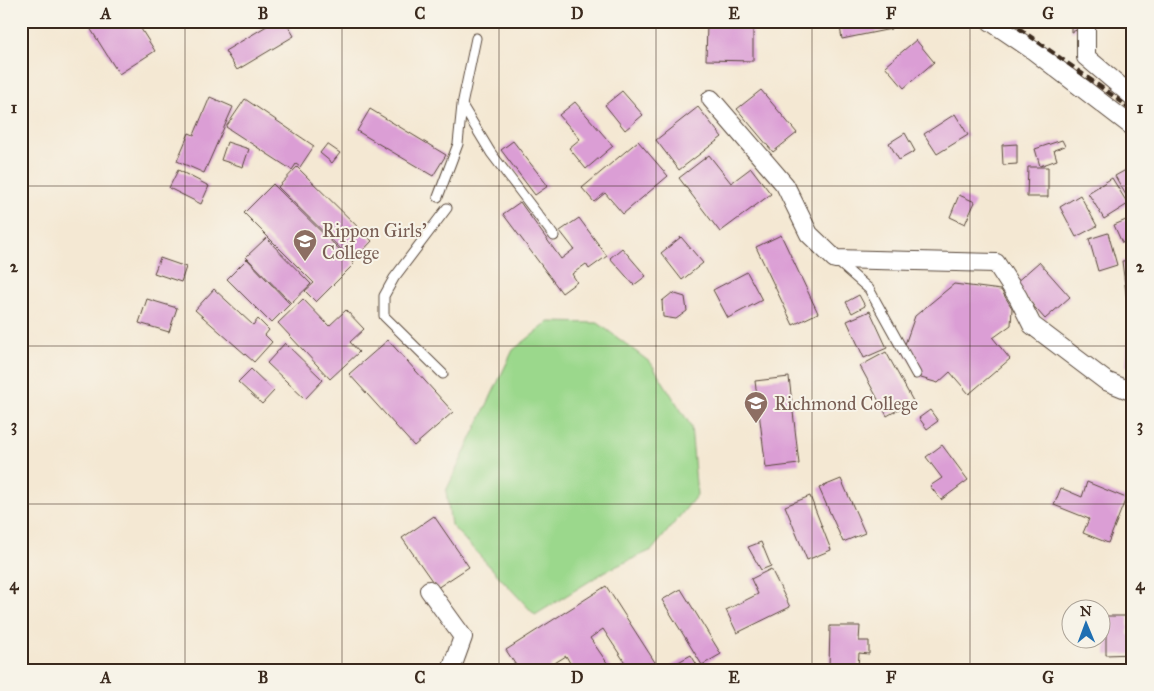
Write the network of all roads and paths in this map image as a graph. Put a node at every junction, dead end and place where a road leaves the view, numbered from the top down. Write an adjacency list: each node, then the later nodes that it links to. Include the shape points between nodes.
1 (990, 21): 7 (street)
2 (1086, 21): 4 (street, via 1086,56)
3 (476, 38): 6 (lane)
4 (1133, 97)
5 (711, 99): 11 (street, via 785,185 809,234)
6 (462, 105): 8 (lane, via 458,144); 10 (lane, via 491,152)
7 (1133, 127)
8 (438, 197)
9 (447, 208): 12 (lane, via 384,296 384,316)
10 (554, 236)
11 (835, 259): 13 (lane, via 869,289); 14 (street, via 996,263 1032,325 1106,381)
12 (443, 374)
13 (916, 374)
14 (1133, 392)
15 (430, 590): 16 (street, via 463,637)
16 (451, 670)

